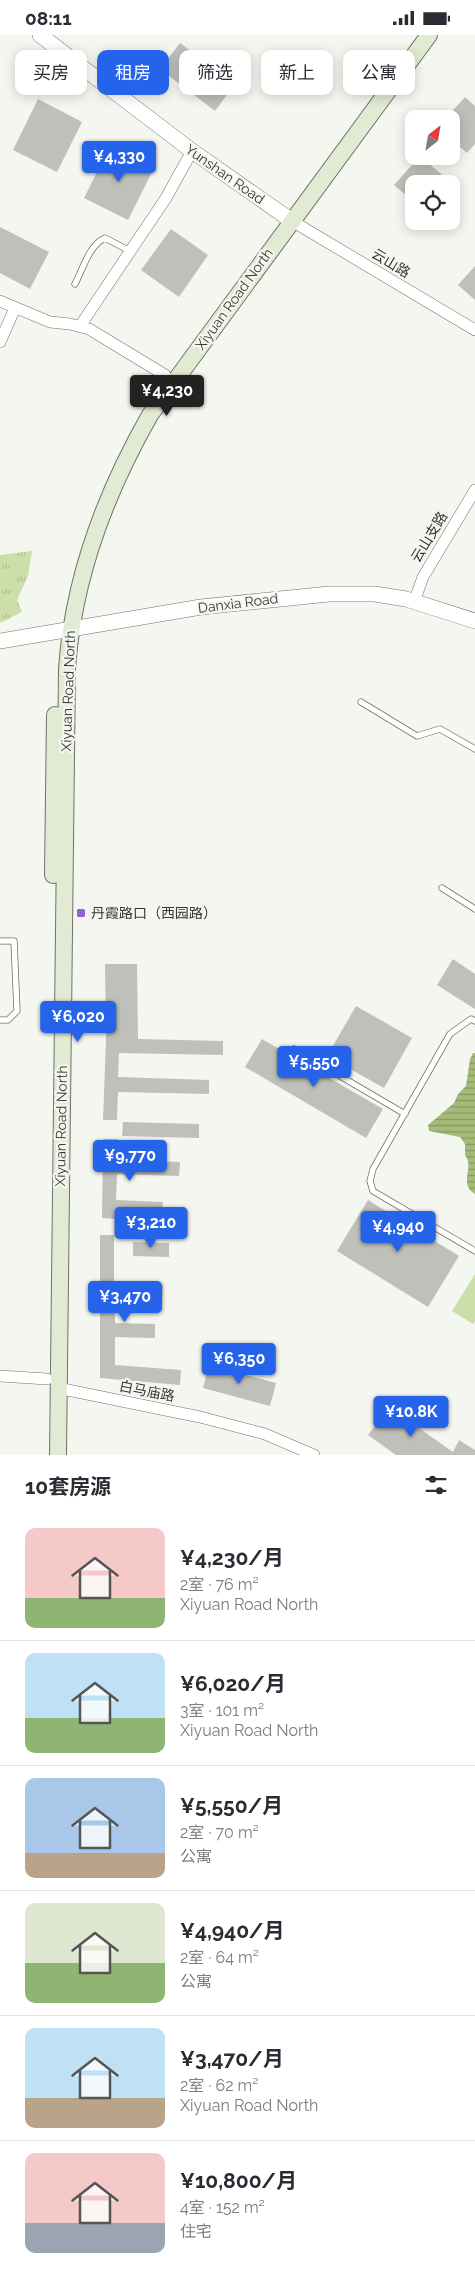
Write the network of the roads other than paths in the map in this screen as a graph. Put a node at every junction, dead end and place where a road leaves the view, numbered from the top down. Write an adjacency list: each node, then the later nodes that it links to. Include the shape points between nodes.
1 (40, 35): 4 (street, Yunshan Road)
2 (416, 35): 5 (main road, Xiyuan Road North)
3 (429, 35): 5 (main road, Xiyuan Road North)
4 (192, 151): 5 (street, Yunshan Road); 6 (street, via 166,198)
5 (287, 218): 11 (street, 云山路); 13 (main road, Xiyuan Road North); 17 (main road, Xiyuan Road North, via 150,415 131,448 102,511)
6 (130, 251): 7 (lane, via 105,238 100,240); 10 (street)
7 (75, 284)
8 (0, 301): 9 (street)
9 (16, 307): 10 (street, via 50,322); 12 (street)
10 (80, 326): 13 (street)
11 (475, 330)
12 (0, 342)
13 (165, 375): 17 (main road, Xiyuan Road North, via 122,443 92,507 68,587)
14 (475, 490): 15 (street, 云山支路, via 423,577)
15 (414, 602): 16 (street, Danxia Road); 17 (street, Danxia Road, via 375,594 321,594 201,607)
16 (475, 621)
17 (64, 631): 18 (street, Danxia Road); 30 (main road, Xiyuan Road North, via 65,771)
18 (0, 641)
19 (361, 703): 20 (lane, via 417,736 440,729)
20 (475, 749)
21 (442, 889): 22 (lane)
22 (475, 909)
23 (0, 941): 24 (lane, via 14,941 17,1011 8,1020)
24 (0, 1019)
25 (475, 1021): 27 (lane, via 471,1019 450,1034)
26 (294, 1049): 27 (lane)
27 (404, 1114): 28 (lane, via 373,1169 370,1181 373,1191)
28 (475, 1251)
29 (0, 1376): 30 (street, 白马庙路)
30 (52, 1383): 31 (main road, Xiyuan Road North); 32 (main road, Xiyuan Road North); 33 (street, 白马庙路, via 266,1434)
31 (48, 1455)
32 (58, 1455)
33 (314, 1455)

